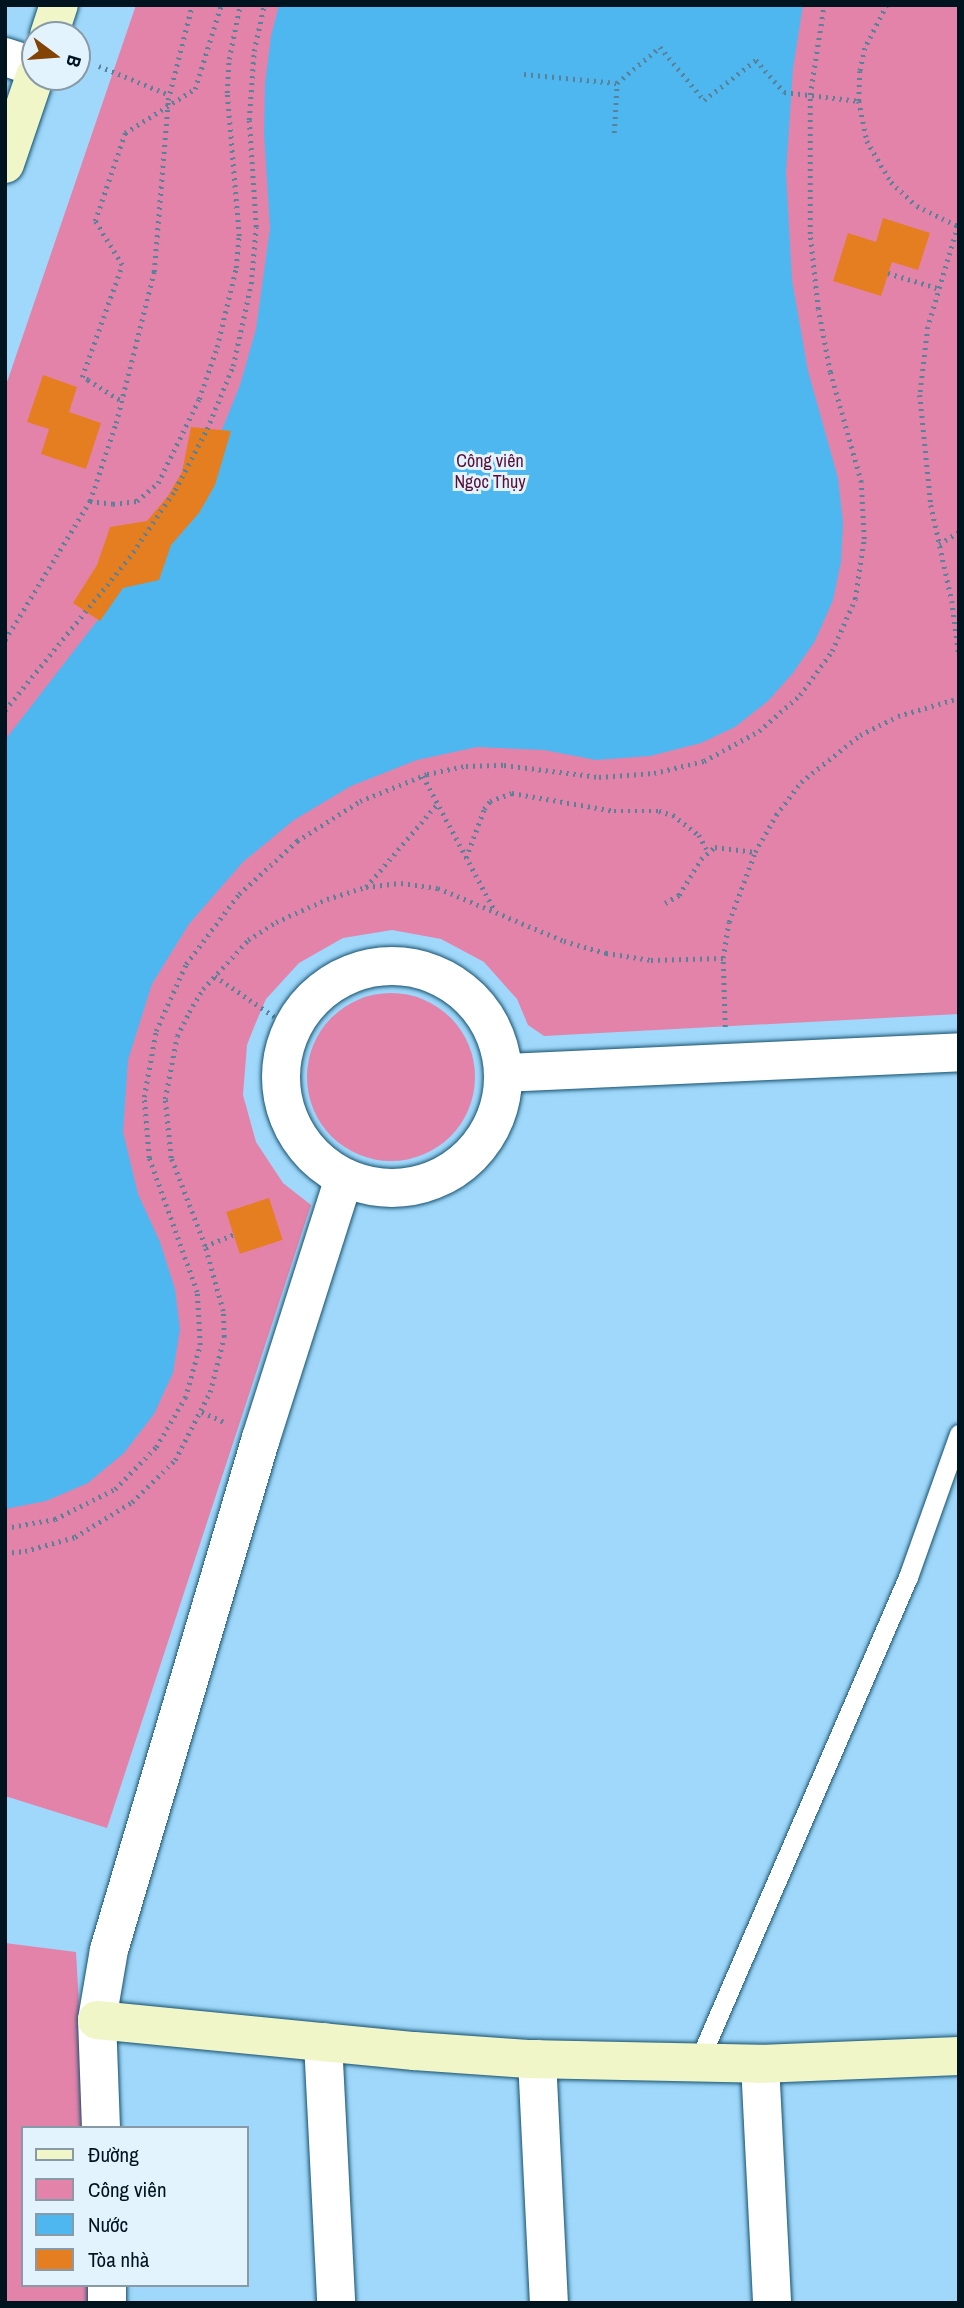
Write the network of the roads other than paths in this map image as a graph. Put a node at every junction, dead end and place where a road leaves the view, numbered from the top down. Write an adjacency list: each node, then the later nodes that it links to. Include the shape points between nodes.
1 (30, 91): 2 (street)
2 (5, 164)
3 (959, 1052): 4 (street)
4 (504, 1073): 5 (street, via 499,1111 482,1144 456,1170 422,1185 386,1189); 5 (street, via 497,1037 479,1004 450,980 415,966 379,965 343,975 313,998 291,1028 281,1063 282,1100 295,1134 319,1162)
5 (344, 1178): 7 (street, via 257,1451 109,1950)
6 (959, 1434): 11 (lane, via 908,1577)
7 (97, 2020): 8 (street); 13 (street)
8 (323, 2042): 10 (street); 14 (street)
9 (959, 2056): 12 (street)
10 (537, 2059): 11 (street); 15 (street)
11 (696, 2064): 12 (street)
12 (760, 2064): 16 (street)
13 (101, 2126)
14 (336, 2303)
15 (548, 2303)
16 (772, 2303)

